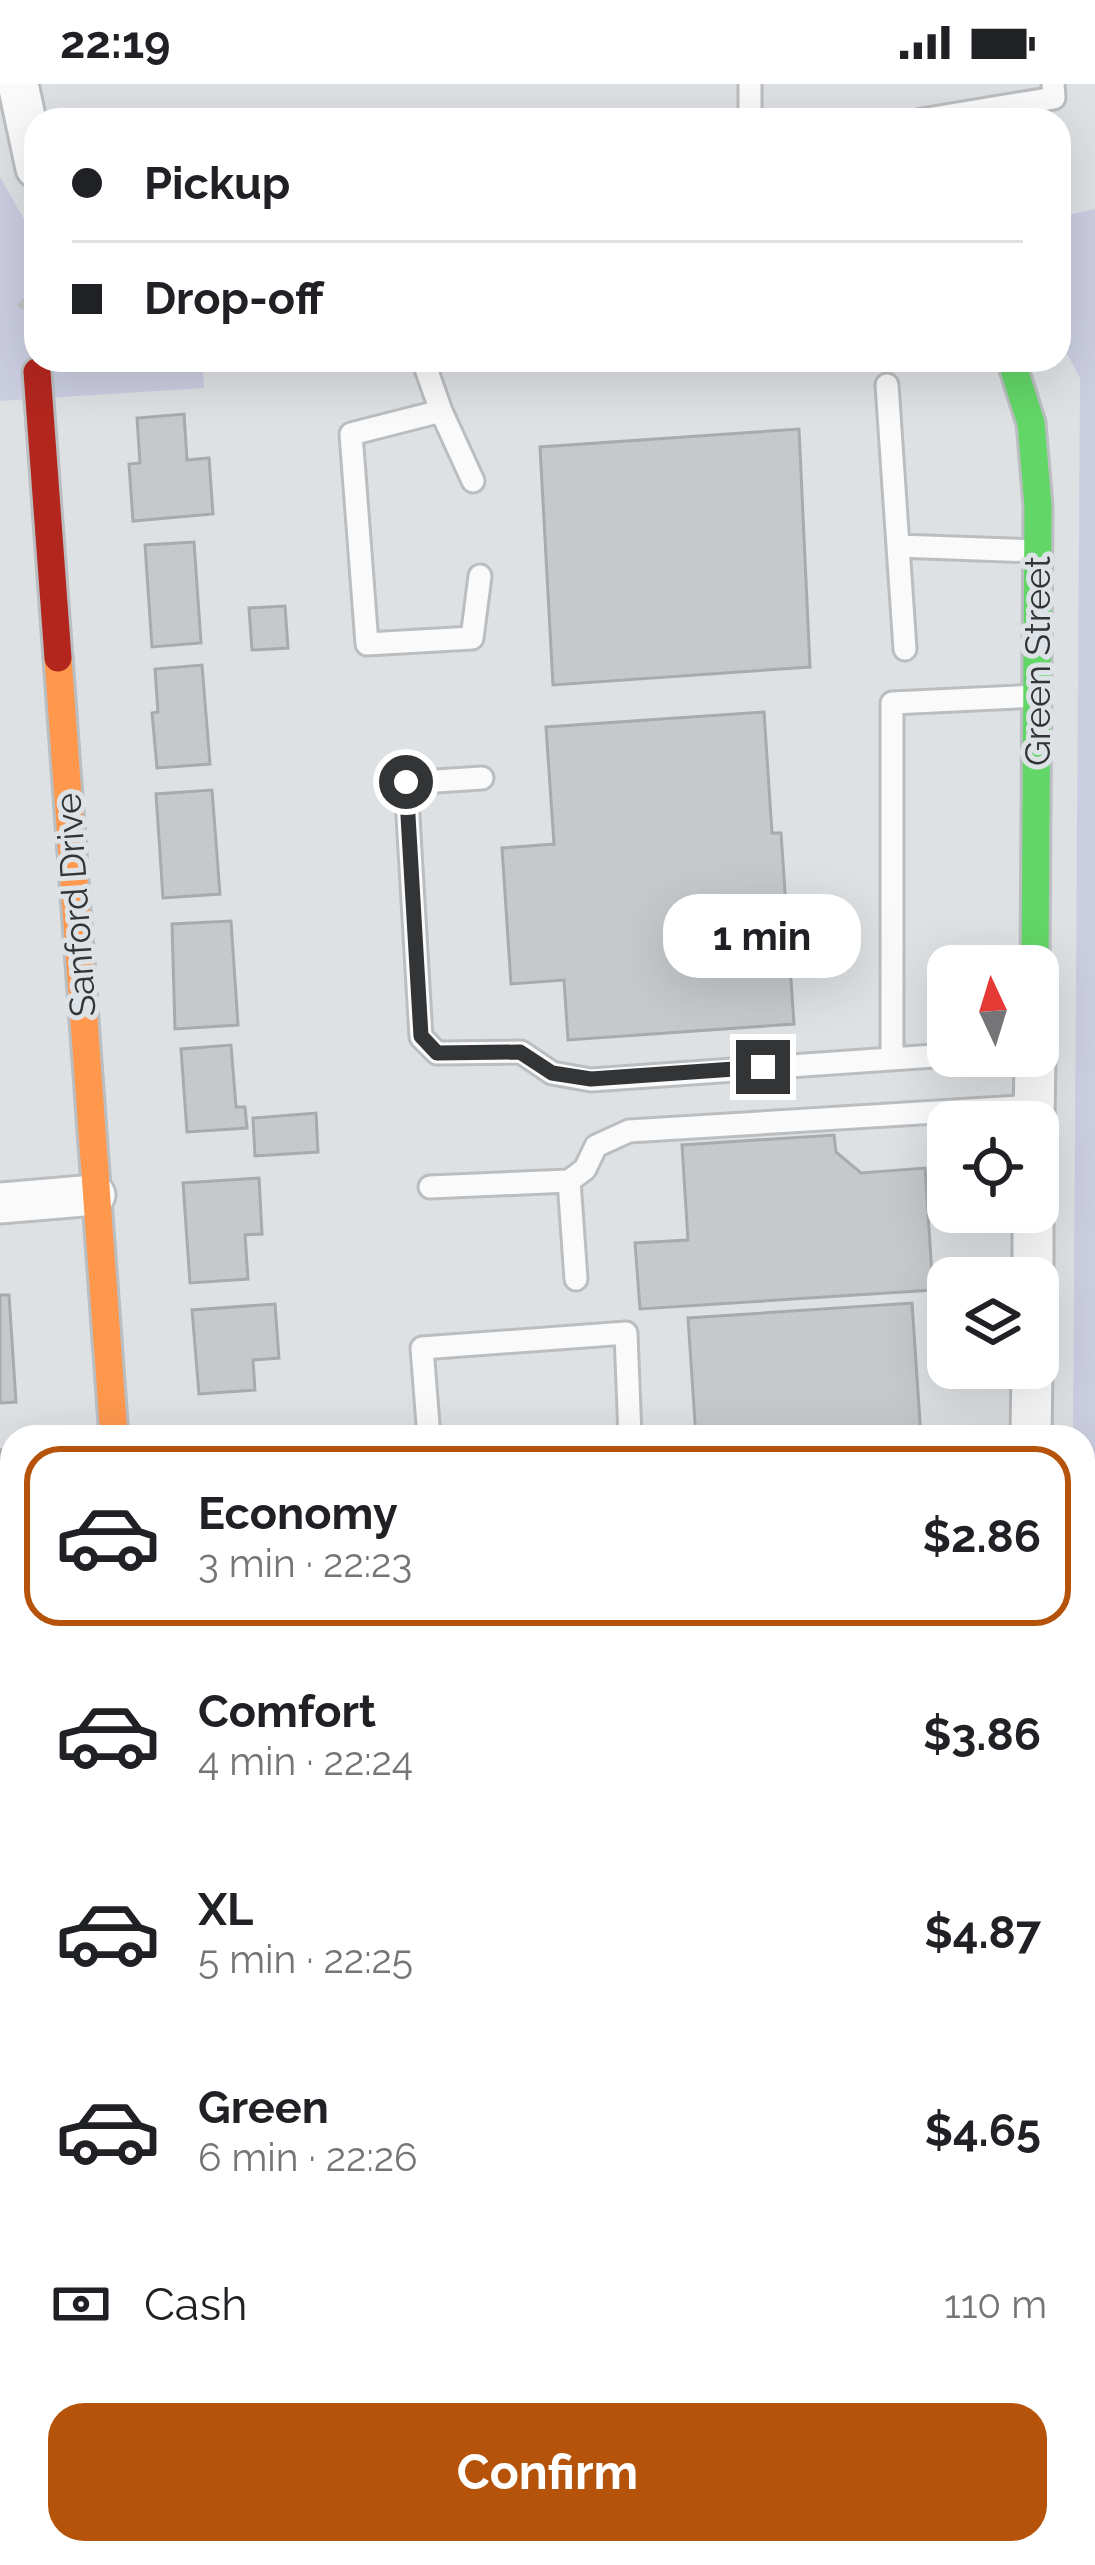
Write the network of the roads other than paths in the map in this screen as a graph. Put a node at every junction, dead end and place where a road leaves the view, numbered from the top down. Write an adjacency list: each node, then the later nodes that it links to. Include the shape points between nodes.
1 (1053, 84): 2 (lane, via 1054,98)
2 (994, 108)
3 (427, 372): 7 (lane)
4 (1018, 372): 10 (street, Green Street, via 1032,415)
5 (28, 373): 21 (street, Sanford Drive)
6 (886, 386): 9 (lane)
7 (441, 411): 8 (lane); 11 (lane, via 351,434 367,644 472,638)
8 (473, 481)
9 (898, 546): 10 (lane); 12 (lane)
10 (1038, 551): 13 (street, Green Street)
11 (480, 576)
12 (905, 649)
13 (1037, 695): 15 (street, Green Street); 17 (lane, via 892,703)
14 (482, 778): 17 (lane, via 406,782 421,1036 437,1053 520,1052 552,1073 591,1079)
15 (1035, 945)
16 (927, 1056): 17 (lane)
17 (892, 1058)
18 (927, 1118): 19 (lane, via 629,1131 596,1146)
19 (569, 1180): 20 (lane); 23 (lane)
20 (430, 1187)
21 (95, 1196): 22 (street); 25 (street, Sanford Drive)
22 (0, 1203)
23 (576, 1279)
24 (1032, 1389): 28 (street)
25 (113, 1425)
26 (427, 1425): 27 (lane, via 422,1348 626,1334)
27 (630, 1425)
28 (1031, 1425)

